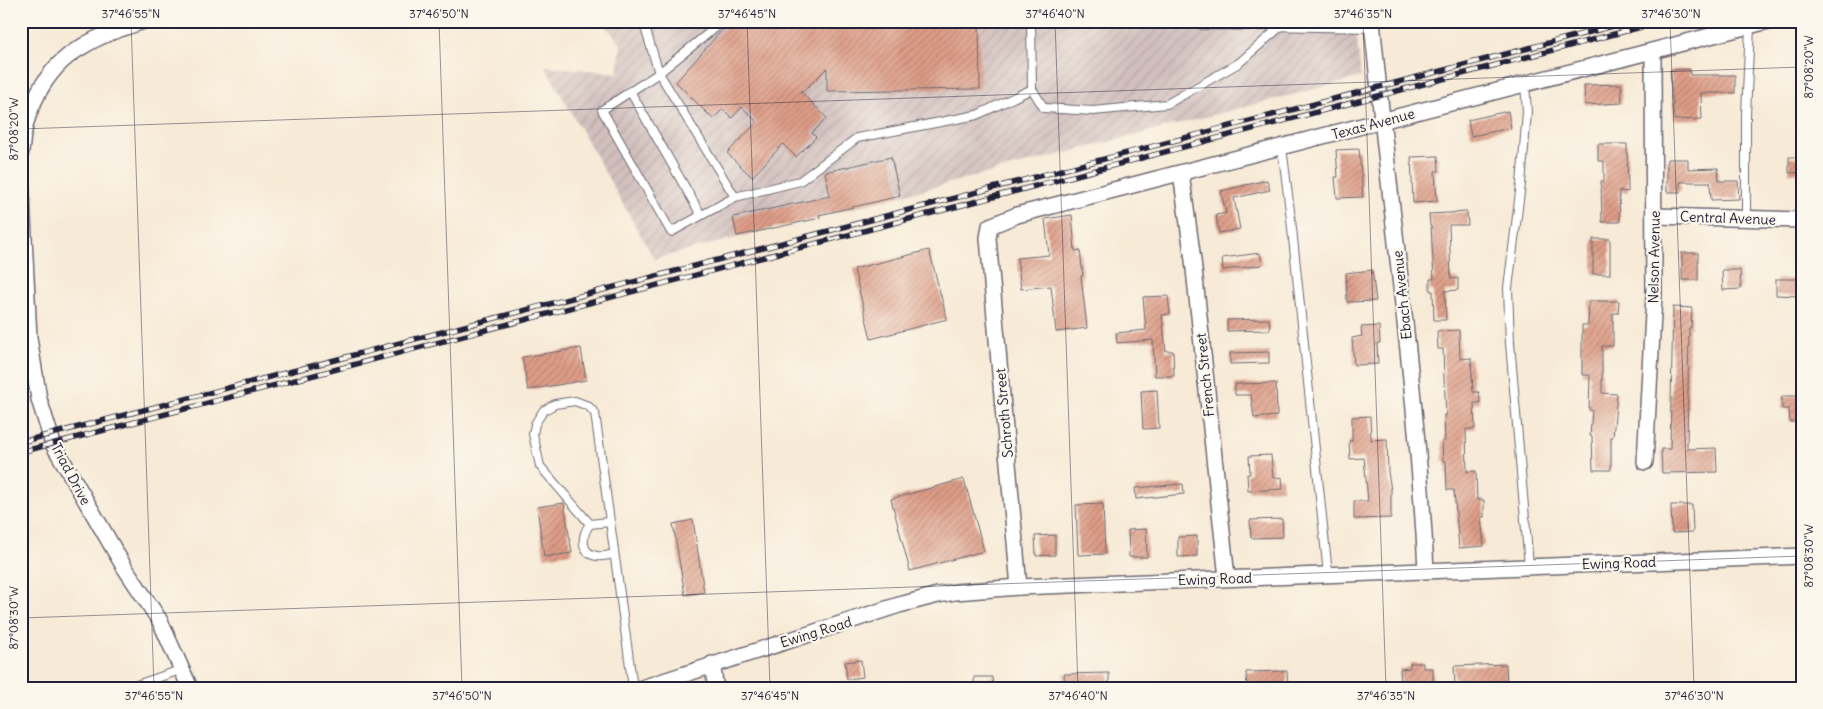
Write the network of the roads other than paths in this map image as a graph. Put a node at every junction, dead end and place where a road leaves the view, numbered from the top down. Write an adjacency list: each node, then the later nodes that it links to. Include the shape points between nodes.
1 (144, 21): 17 (street, via 110,32 78,48 63,61 44,84 30,110)
2 (642, 21): 11 (lane)
3 (713, 21): 11 (lane, via 716,27)
4 (1031, 21): 13 (lane)
5 (1198, 21): 9 (lane, via 1202,25)
6 (1768, 21): 8 (street, Texas Avenue)
7 (1372, 25): 9 (lane); 15 (street, Ebach Avenue)
8 (1750, 26): 10 (street, Texas Avenue); 23 (lane)
9 (1280, 27): 13 (lane, via 1240,63 1167,104 1093,111 1044,108)
10 (1653, 51): 12 (street, Texas Avenue); 22 (street, Nelson Avenue)
11 (660, 73): 14 (lane); 20 (lane)
12 (1525, 84): 15 (street, Texas Avenue); 31 (lane, via 1527,112 1521,184 1508,288)
13 (1032, 89): 20 (lane, via 978,115 857,138 800,181)
14 (630, 91): 21 (lane); 21 (lane, via 602,110 671,232)
15 (1381, 122): 16 (street, Texas Avenue); 32 (street, Ebach Avenue, via 1416,433)
16 (1282, 147): 18 (street, Texas Avenue); 33 (lane)
17 (21, 152)
18 (1181, 173): 25 (street, Texas Avenue, via 1017,215 990,226); 34 (street, French Street)
19 (21, 176): 37 (street, Triad Drive, via 29,338 39,399 53,444 123,565 160,621)
20 (735, 197): 21 (lane)
21 (702, 214)
22 (1654, 216): 23 (street, Central Avenue); 26 (street, Nelson Avenue, via 1654,296)
23 (1746, 219): 24 (street, Central Avenue)
24 (1802, 220)
25 (988, 238): 35 (street, Schroth Street)
26 (1645, 462)
27 (609, 522): 28 (lane); 28 (lane, via 595,413 575,401 555,404 543,411 535,424 533,434 540,466); 29 (lane)
28 (590, 524): 29 (lane, via 584,531 585,548 598,556)
29 (614, 554): 40 (lane)
30 (1802, 556): 31 (street, Ewing Road)
31 (1529, 566): 32 (street, Ewing Road)
32 (1426, 570): 33 (street, Ewing Road)
33 (1328, 574): 34 (street, Ewing Road)
34 (1227, 578): 35 (street, Ewing Road)
35 (1019, 587): 36 (street, Ewing Road, via 938,595)
36 (712, 664): 41 (street, Ewing Road); 42 (street)
37 (183, 669): 38 (lane); 39 (street, Triad Drive)
38 (128, 688)
39 (190, 688)
40 (633, 688)
41 (642, 688)
42 (716, 688)

